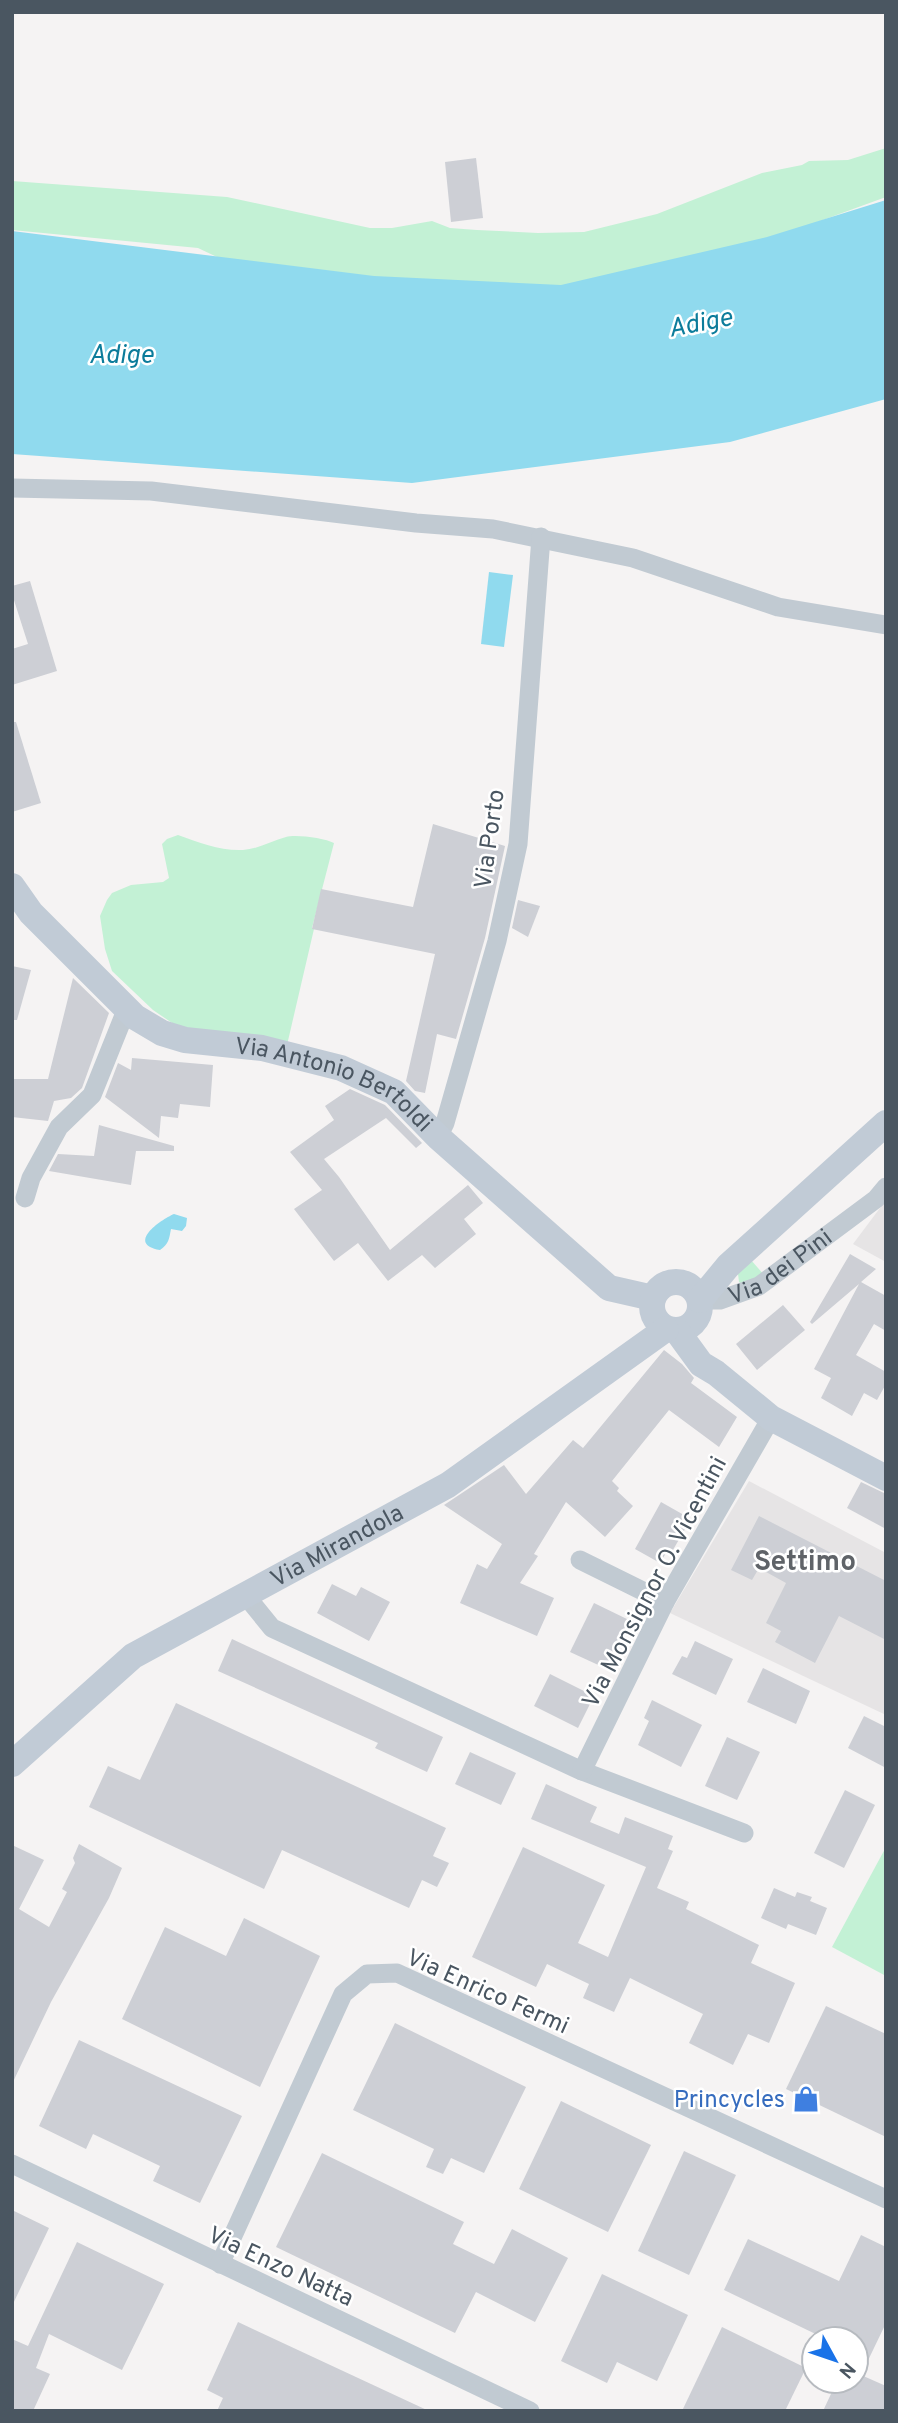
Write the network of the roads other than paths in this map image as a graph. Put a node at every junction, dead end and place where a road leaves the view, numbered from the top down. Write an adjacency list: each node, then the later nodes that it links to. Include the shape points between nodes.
1 (12, 488): 2 (street, via 150,491)
2 (541, 537): 3 (street, via 633,558 778,607); 7 (street, Via Porto, via 518,844 497,940)
3 (886, 625)
4 (12, 887): 5 (street, Via Antonio Bertoldi, via 31,913)
5 (127, 1008): 7 (street, Via Antonio Bertoldi, via 162,1033 185,1040 262,1048 341,1068 394,1092); 9 (street, via 92,1095 59,1127)
6 (883, 1127): 11 (street, Via dei Pini, via 728,1266)
7 (438, 1138): 10 (street, Via Antonio Bertoldi, via 609,1289)
8 (886, 1186): 11 (street, Via dei Pini, via 876,1199 760,1286)
9 (25, 1198)
10 (653, 1298): 11 (street, via 657,1322); 11 (street, via 667,1283 677,1282)
11 (686, 1312): 12 (street, via 701,1364); 15 (street, Via Mirandola, via 448,1485)
12 (772, 1418): 13 (street); 16 (street, Via Monsignor O. Vicentini)
13 (886, 1478)
14 (580, 1560): 16 (street)
15 (246, 1596): 17 (street, Via Mirandola, via 133,1656); 18 (street, via 272,1628)
16 (665, 1602): 18 (street, Via Monsignor O. Vicentini)
17 (12, 1764)
18 (582, 1771): 19 (street)
19 (744, 1833)
20 (12, 2164): 22 (street, Via Enzo Natta)
21 (886, 2199): 22 (street, Via Enrico Fermi, via 397,1973 367,1974 343,1994)
22 (220, 2264): 23 (street, Via Enzo Natta)
23 (530, 2411)

